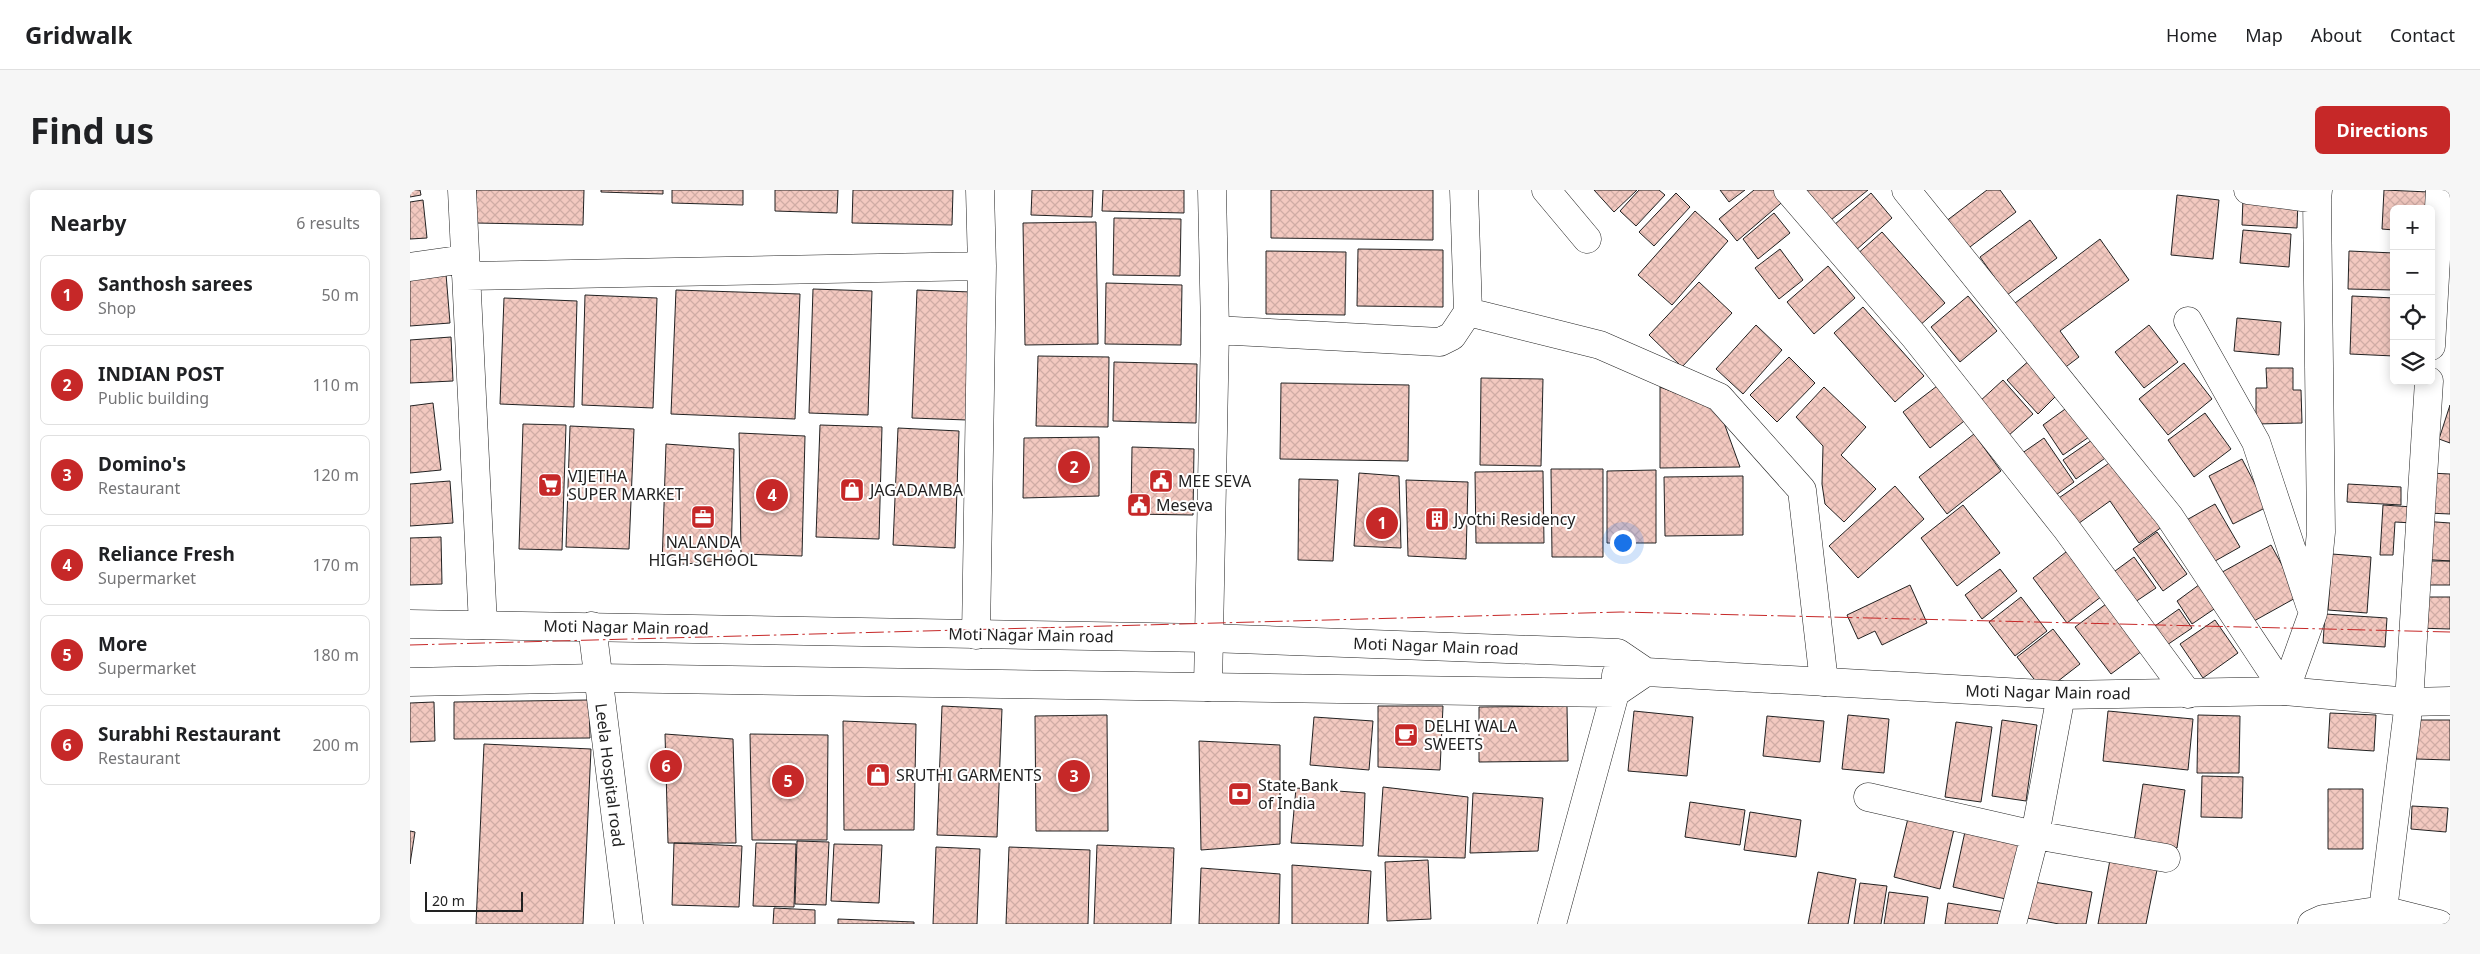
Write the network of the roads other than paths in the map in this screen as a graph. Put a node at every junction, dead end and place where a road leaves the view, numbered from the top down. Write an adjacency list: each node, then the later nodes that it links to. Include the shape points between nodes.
1 (462, 190): 14 (street)
2 (980, 190): 12 (street)
3 (1212, 190): 17 (street)
4 (1464, 190): 15 (street)
5 (1546, 190): 11 (street)
6 (1788, 190): 34 (street, via 1914,336 2066,528)
7 (1906, 190): 32 (street, via 2169,516)
8 (2248, 190): 10 (street)
9 (2440, 190): 18 (street)
10 (2317, 194): 20 (street, via 2321,532)
11 (1587, 239)
12 (982, 266): 14 (street); 24 (street)
13 (410, 267): 14 (street)
14 (465, 268): 22 (street)
15 (1468, 312): 17 (street, via 1452,336 1440,342); 30 (street, via 1600,345 1719,397 1802,490)
16 (2188, 322): 20 (street, via 2256,442)
17 (1215, 330): 25 (street)
18 (2431, 340)
19 (2429, 385): 37 (street)
20 (2313, 613): 32 (street)
21 (410, 624): 22 (street, Moti Nagar Main road)
22 (483, 625): 23 (street, Moti Nagar Main road)
23 (592, 626): 24 (street, Moti Nagar Main road); 28 (street, Leela Hospital road)
24 (976, 635): 25 (street, Moti Nagar Main road)
25 (1208, 638): 26 (street, Moti Nagar Main road); 31 (street)
26 (1618, 653): 27 (street); 33 (street)
27 (1646, 672): 30 (street, Moti Nagar Main road); 33 (street)
28 (598, 678): 29 (street); 31 (street); 42 (street, Leela Hospital road)
29 (410, 682)
30 (1824, 682): 35 (street, Moti Nagar Main road)
31 (1208, 686): 33 (street)
32 (2285, 691): 34 (street, Moti Nagar Main road); 37 (street, Moti Nagar Main road)
33 (1615, 693): 43 (street)
34 (2188, 694): 35 (street, Moti Nagar Main road)
35 (2061, 695): 39 (street)
36 (2450, 701): 37 (street, Moti Nagar Main road)
37 (2409, 702): 41 (street)
38 (1868, 797): 39 (street)
39 (2035, 835): 40 (street); 44 (street)
40 (2166, 858)
41 (2383, 910): 45 (street, via 2323,919); 46 (street)
42 (629, 924)
43 (1552, 924)
44 (2012, 924)
45 (2312, 924)
46 (2439, 924)

